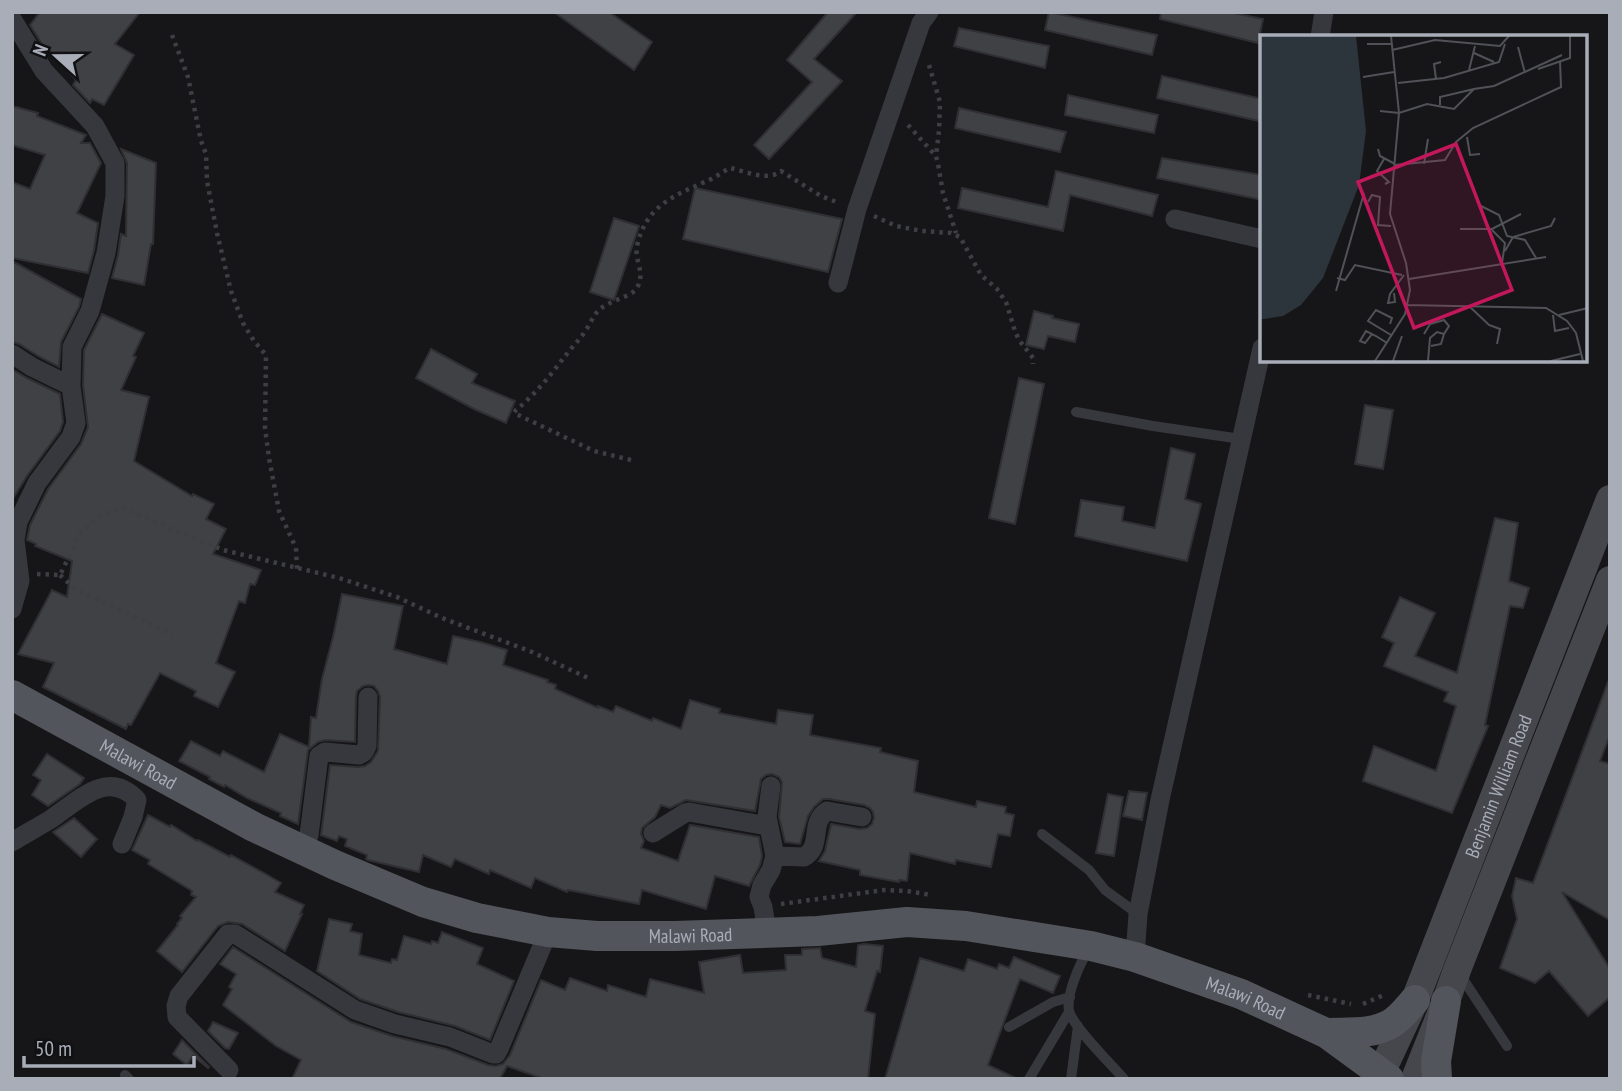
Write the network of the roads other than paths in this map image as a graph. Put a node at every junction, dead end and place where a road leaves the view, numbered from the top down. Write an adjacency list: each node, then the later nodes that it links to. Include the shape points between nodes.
1 (1324, 12): 4 (street)
2 (925, 18): 7 (street, via 857,209)
3 (12, 19): 10 (street, via 44,71 95,126 115,163 106,253 90,311 72,347)
4 (1320, 35)
5 (1175, 219): 6 (street)
6 (1260, 239)
7 (838, 284)
8 (12, 354): 10 (street)
9 (1260, 357): 12 (street)
10 (71, 386): 15 (street, via 76,423 71,436 37,483 18,522 15,540 20,581)
11 (1076, 412): 12 (lane)
12 (1241, 439): 27 (street)
13 (1610, 499): 34 (main road, Benjamin William Road)
14 (1610, 580): 32 (main road, Benjamin William Road)
15 (12, 609)
16 (12, 695): 25 (main road, Malawi Road)
17 (368, 697): 25 (street, via 364,752 325,752 320,756)
18 (771, 786): 20 (street)
19 (862, 817): 26 (street, via 822,813 808,855)
20 (768, 826): 21 (street, via 689,811); 26 (street)
21 (653, 833)
22 (1042, 834): 27 (lane)
23 (12, 842): 24 (street, via 95,789 113,786 128,789 137,800)
24 (122, 844)
25 (303, 850): 28 (main road, Malawi Road, via 423,902)
26 (775, 856): 29 (street, via 759,893)
27 (1138, 914): 31 (street)
28 (548, 932): 29 (main road, Malawi Road, via 597,936); 41 (street, via 496,1054 355,1010 235,934 228,934 176,1006 177,1017)
29 (767, 932): 30 (main road, Malawi Road, via 907,922 966,926)
30 (1091, 946): 31 (main road, Malawi Road); 33 (lane, via 1080,962)
31 (1135, 957): 39 (main road, Malawi Road, via 1241,994)
32 (1457, 970): 35 (main road, Benjamin William Road); 40 (lane)
33 (1070, 997): 36 (lane); 38 (lane)
34 (1415, 1000): 39 (main road, via 1394,1022 1381,1028); 42 (main road, Benjamin William Road)
35 (1446, 1001): 46 (main road, Benjamin William Road); 47 (main road)
36 (1069, 1012): 37 (lane); 43 (lane)
37 (1078, 1026): 44 (lane); 45 (lane)
38 (1009, 1027)
39 (1326, 1033): 42 (main road, Malawi Road)
40 (1507, 1046)
41 (229, 1070)
42 (1385, 1076)
43 (1029, 1079)
44 (1071, 1079)
45 (1124, 1079)
46 (1415, 1079)
47 (1437, 1079)

